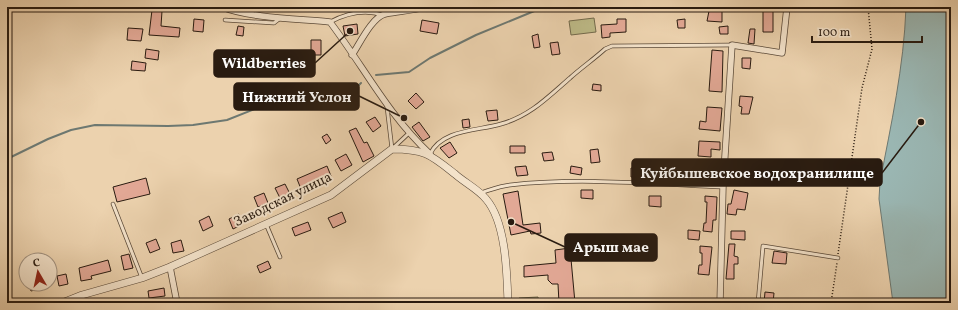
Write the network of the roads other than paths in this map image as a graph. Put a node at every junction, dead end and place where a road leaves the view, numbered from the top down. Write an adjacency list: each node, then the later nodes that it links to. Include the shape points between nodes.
1 (222, 7): 5 (street)
2 (425, 7): 4 (street, via 414,11)
3 (787, 7): 8 (street, via 782,53)
4 (383, 14): 7 (lane, via 354,13); 9 (street, via 367,30)
5 (281, 17): 6 (lane, via 274,23); 7 (street)
6 (225, 20)
7 (330, 22): 9 (street)
8 (732, 45): 13 (lane, via 605,48 548,99 521,116 502,124 453,134 439,143); 14 (street)
9 (352, 55): 10 (street)
10 (387, 106): 11 (street); 12 (lane)
11 (408, 134): 12 (lane); 13 (street)
12 (392, 148): 13 (street); 17 (street, Заводская улица, via 330,195)
13 (430, 154): 15 (street)
14 (723, 188): 15 (lane, via 553,183 509,185); 25 (street)
15 (480, 193): 24 (street, via 494,210 499,221)
16 (113, 204): 21 (lane)
17 (266, 224): 18 (lane); 20 (street, Заводская улица)
18 (280, 257)
19 (838, 258): 26 (lane, via 763,246)
20 (170, 266): 21 (street, Заводская улица); 23 (street)
21 (142, 278): 22 (street, Заводская улица)
22 (62, 303)
23 (177, 303)
24 (508, 303)
25 (720, 303)
26 (758, 303)

